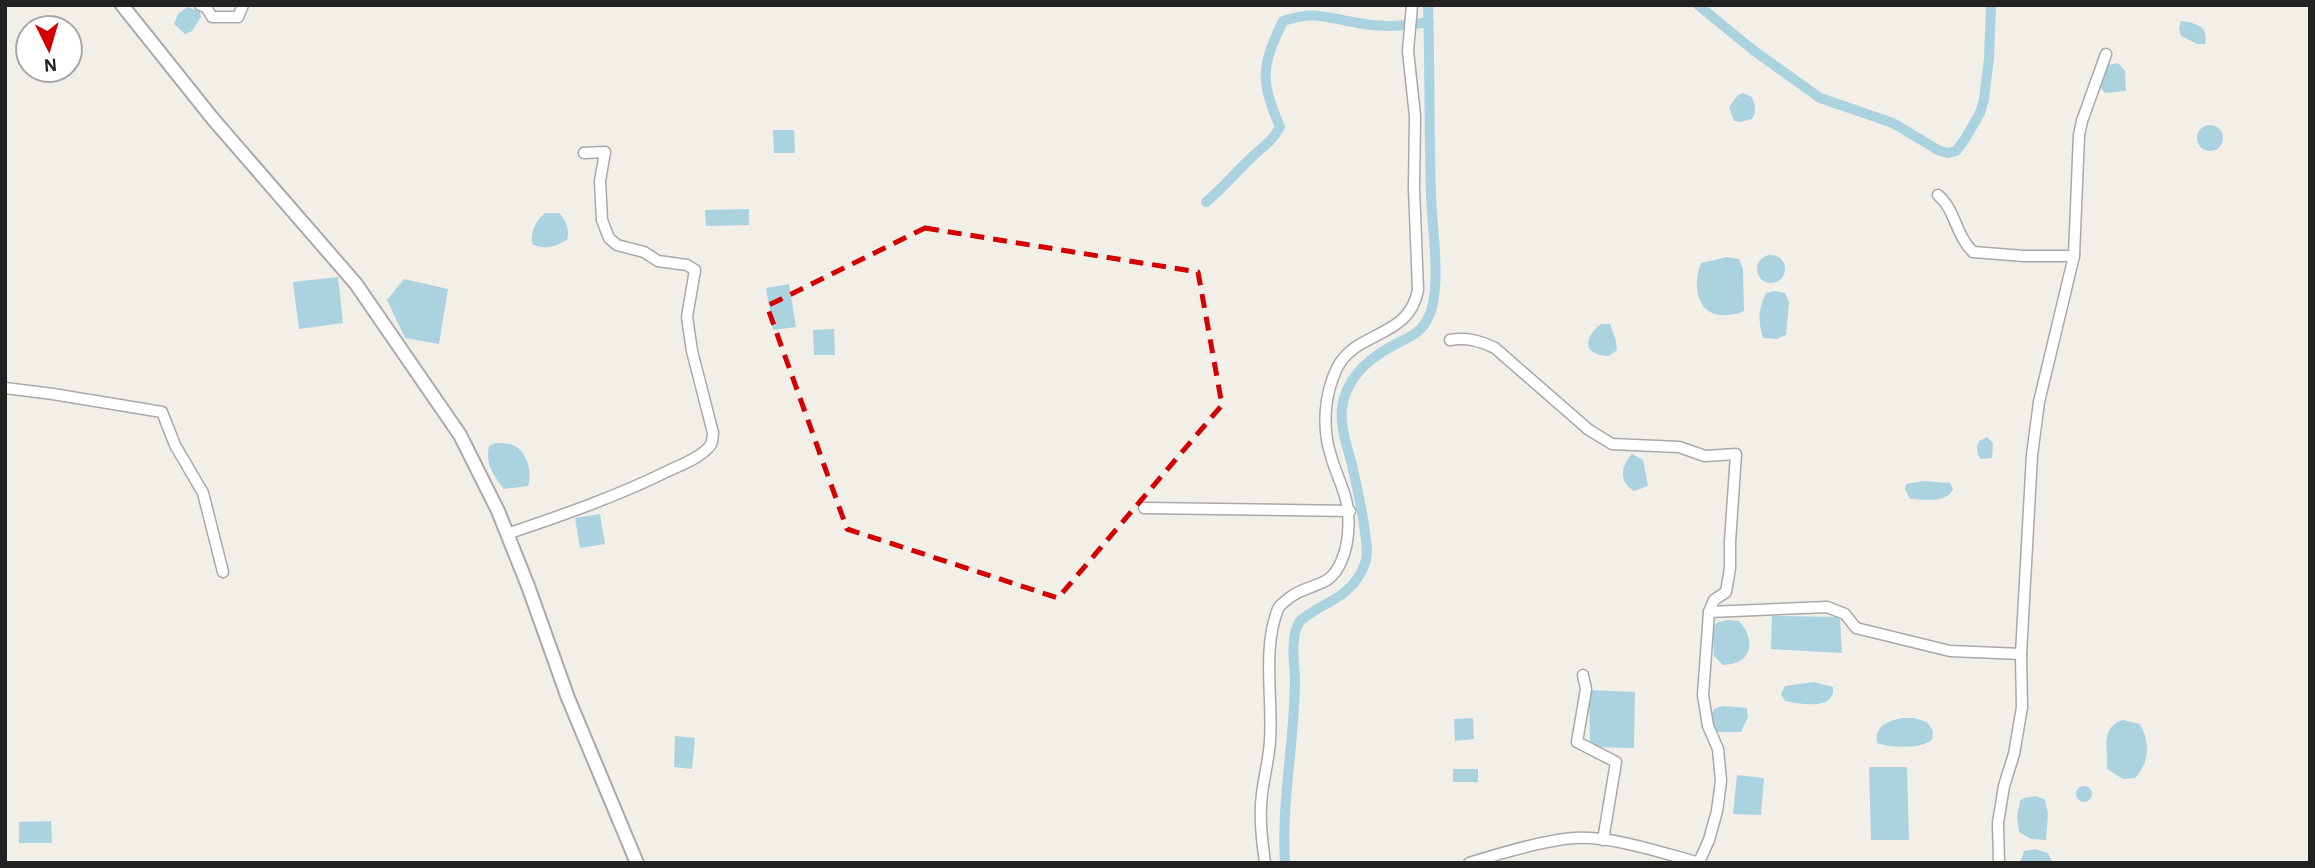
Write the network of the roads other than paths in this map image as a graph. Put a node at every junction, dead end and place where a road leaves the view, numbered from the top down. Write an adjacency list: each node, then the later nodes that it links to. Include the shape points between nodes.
1 (122, 5): 13 (street, via 356,284 460,435)
2 (200, 5): 3 (street, via 212,17 238,17)
3 (243, 5)
4 (1412, 5): 12 (street, via 1409,51 1415,116 1418,290 1407,317 1356,347 1338,366 1330,386 1326,437)
5 (2106, 54): 8 (street, via 2079,135)
6 (584, 153): 13 (street, via 605,152 600,181 602,220 609,238 657,261 695,270 687,317 712,445 647,481)
7 (1938, 195): 8 (street, via 1973,252)
8 (2074, 256): 16 (street, via 2039,402)
9 (1450, 340): 15 (street, via 1463,338 1495,348 1589,430 1612,444 1679,447 1705,456 1736,454 1726,592 1714,600)
10 (5, 388): 14 (street, via 162,412 203,493)
11 (1144, 508): 12 (street)
12 (1350, 511): 21 (street, via 1348,537 1335,572 1279,606 1271,634 1270,742 1260,816)
13 (507, 534): 20 (street, via 568,698)
14 (223, 572)
15 (1709, 612): 16 (street, via 1828,607 1845,614 1856,628 1950,652); 19 (street, via 1703,695 1721,780 1712,831)
16 (2021, 654): 23 (street, via 2022,707 1998,823)
17 (1583, 676): 18 (street, via 1586,689 1577,742 1616,762)
18 (1603, 840): 19 (street); 22 (street, via 1562,839)
19 (1700, 862)
20 (637, 863)
21 (1265, 863)
22 (1469, 863)
23 (1999, 863)

